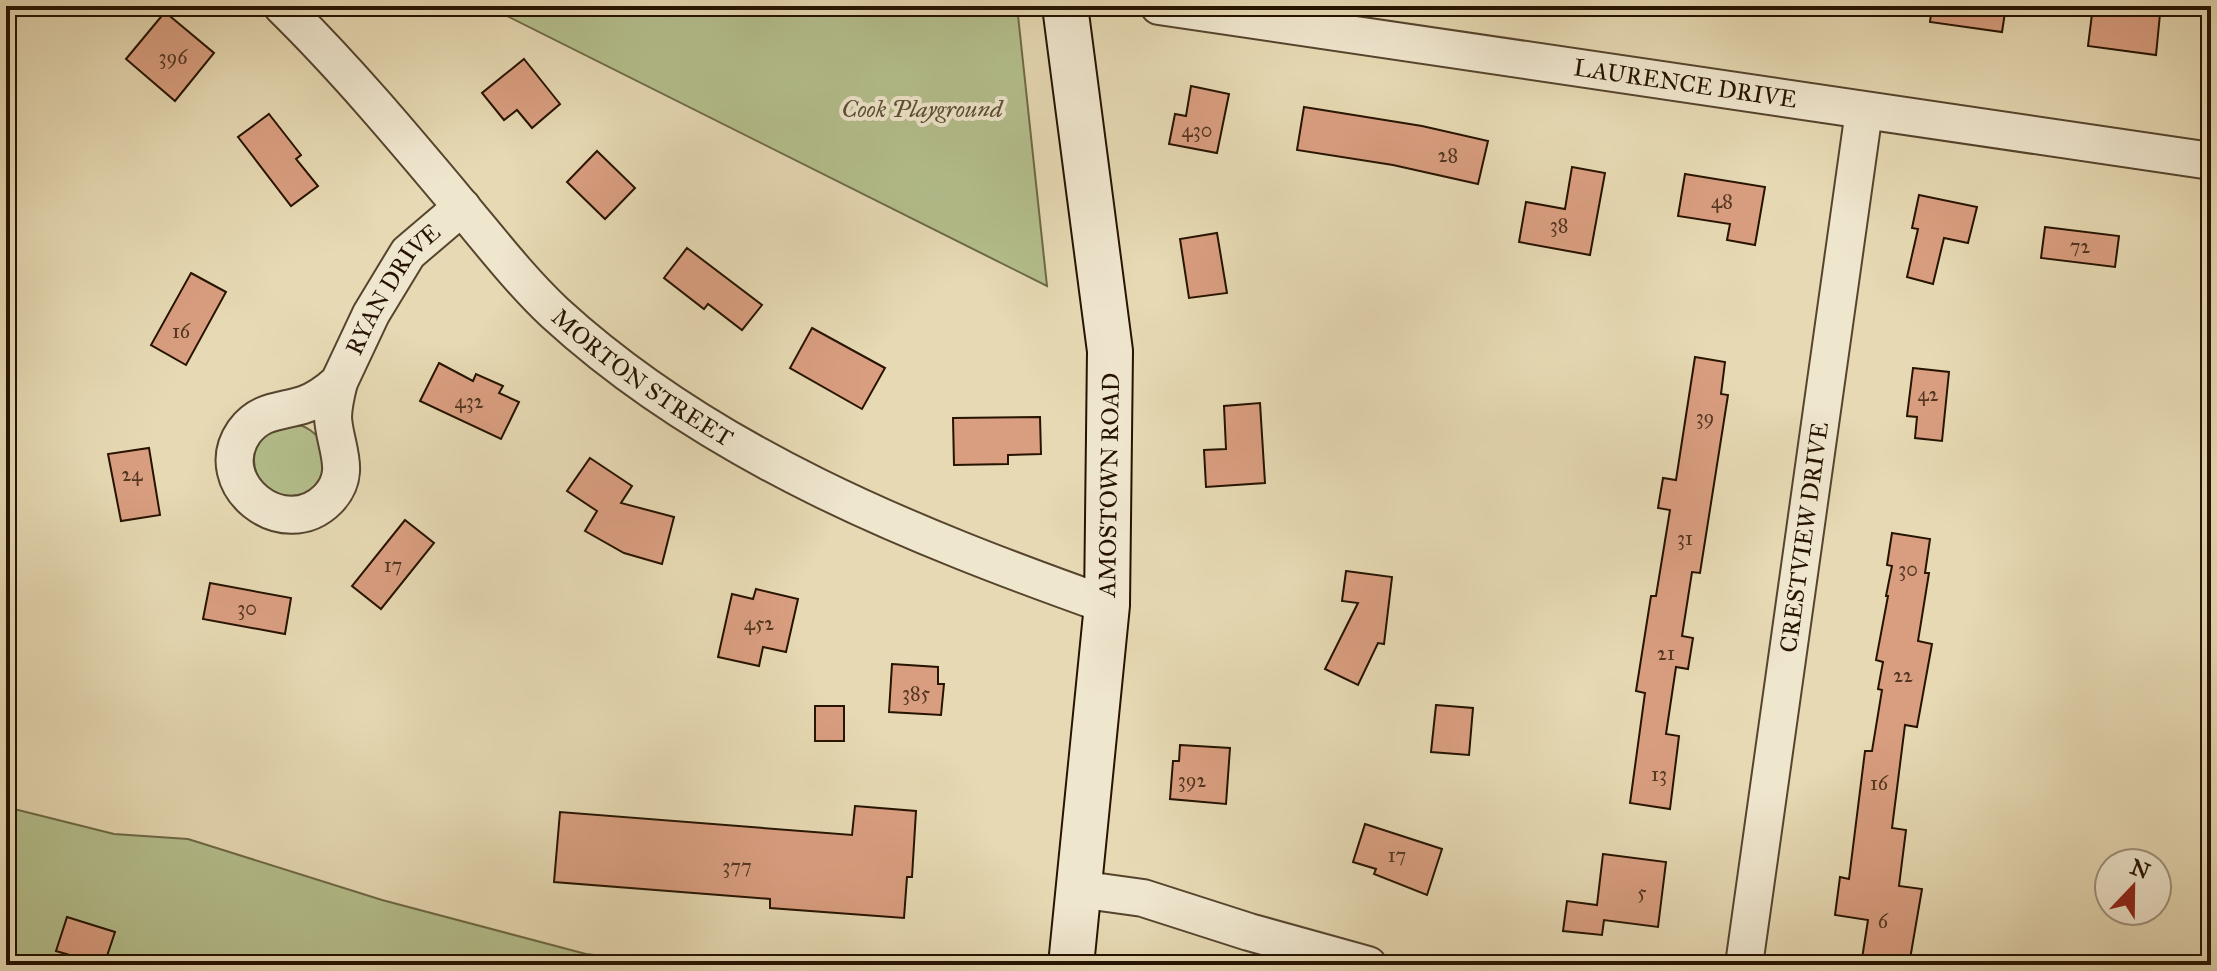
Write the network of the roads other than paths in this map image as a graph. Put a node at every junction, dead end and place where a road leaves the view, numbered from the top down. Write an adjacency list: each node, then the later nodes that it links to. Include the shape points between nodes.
1 (282, 6): 6 (street, MORTON STREET, via 333,56)
2 (1065, 6): 8 (street, AMOSTOWN ROAD, via 1110,351)
3 (1159, 6): 4 (street, LAURENCE DRIVE)
4 (1864, 111): 5 (street, LAURENCE DRIVE); 12 (street, CRESTVIEW DRIVE)
5 (2211, 161)
6 (462, 207): 7 (street, RYAN DRIVE, via 408,253); 8 (street, MORTON STREET, via 554,311 689,413 784,468 932,540)
7 (339, 382)
8 (1107, 605): 9 (street, AMOSTOWN ROAD)
9 (1078, 889): 10 (street, AMOSTOWN ROAD); 11 (street, via 1143,898)
10 (1071, 965)
11 (1368, 965)
12 (1744, 965)

